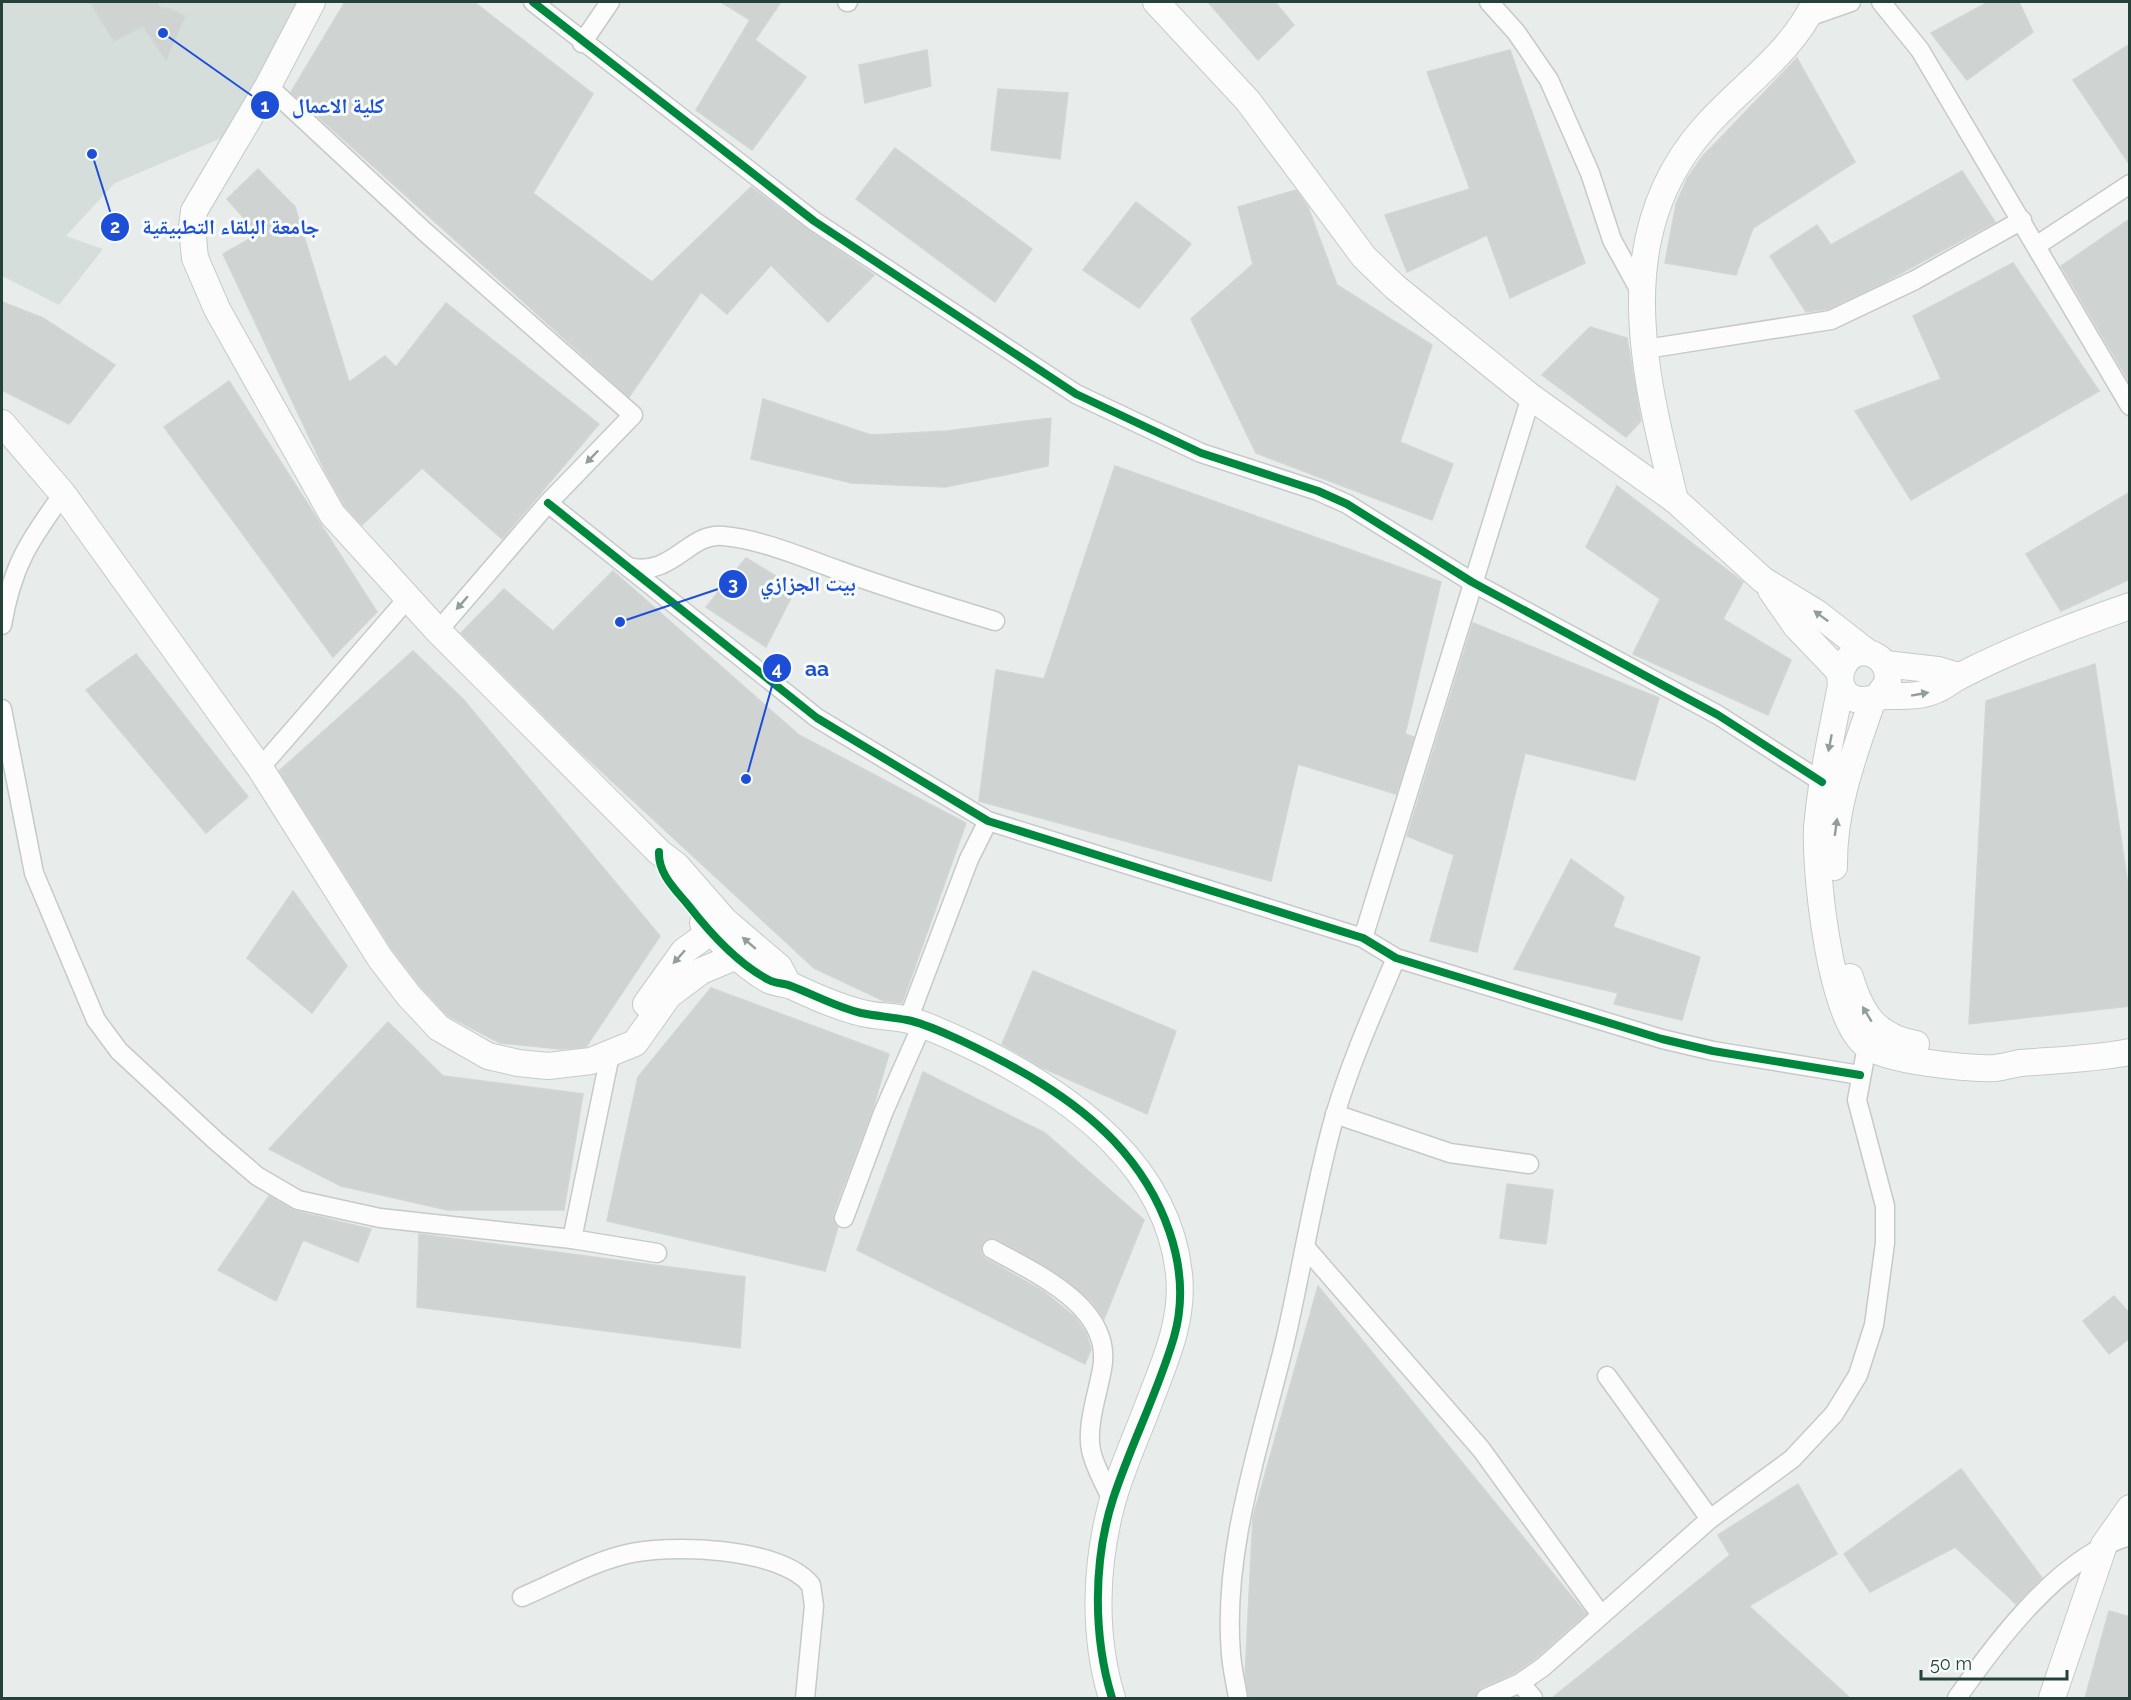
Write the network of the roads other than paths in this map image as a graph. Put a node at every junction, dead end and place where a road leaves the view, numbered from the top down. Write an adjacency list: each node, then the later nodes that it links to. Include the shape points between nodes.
1 (312, 2): 10 (street)
2 (533, 2): 9 (street)
3 (610, 2): 9 (street)
4 (1156, 2): 16 (street, via 1248,101 1364,257 1395,287)
5 (1489, 2): 14 (street, via 1550,80 1590,173 1612,240)
6 (1851, 2): 8 (street)
7 (1881, 2): 12 (street, via 1920,50)
8 (1811, 9): 14 (street, via 1792,38 1682,155 1651,220 1643,255)
9 (582, 43): 24 (street, via 814,221 1076,394 1202,453 1337,499)
10 (268, 86): 21 (street, one-way to 21, via 425,232 633,415); 25 (street, via 194,211 195,258 218,309 332,514)
11 (2130, 184): 13 (street)
12 (2022, 220): 13 (street); 15 (street, via 1915,280 1831,320)
13 (2036, 246): 17 (street)
14 (1641, 291): 15 (street)
15 (1646, 349): 20 (street, via 1657,420)
16 (1531, 397): 20 (street); 24 (street)
17 (2130, 406)
18 (2, 423): 19 (street)
19 (63, 494): 28 (street, via 26,546 7,594); 35 (street)
20 (1676, 500): 23 (street)
21 (548, 503): 22 (street); 29 (street, one-way to 29)
22 (626, 566): 27 (street, via 643,571 657,568 701,541 722,535 808,558); 37 (street, via 817,718)
23 (1763, 580): 30 (street, one-way to 23, via 1817,613); 32 (street)
24 (1472, 582): 36 (street, via 1718,715); 40 (street)
25 (408, 598): 29 (street); 35 (street)
26 (2130, 606): 31 (street)
27 (995, 621)
28 (2, 625)
29 (438, 631): 39 (street, via 677,866)
30 (1876, 658): 31 (street); 32 (street, via 1850,657); 33 (street, via 1888,681)
31 (1958, 676): 33 (street, one-way to 31, via 1929,693)
32 (1840, 679): 33 (street, via 1854,699); 36 (street, one-way to 36)
33 (1876, 698): 38 (street, one-way to 33, via 1839,805)
34 (2, 709): 53 (street, via 34,873 105,1037 145,1077 257,1176 298,1200 380,1218)
35 (260, 768): 46 (street, via 380,958 439,1028 488,1056 518,1063 565,1065)
36 (1822, 782): 38 (street, via 1817,830)
37 (988, 821): 40 (street); 44 (street, via 969,859)
38 (1826, 882): 45 (street, via 1835,979 1856,1036); 48 (street, one-way to 38, via 1997,1054 1899,1041 1885,1036 1872,1024 1852,985)
39 (718, 926): 41 (street); 43 (street, one-way to 39, via 779,967); 46 (street, one-way to 46, via 673,963)
40 (1363, 938): 42 (street)
41 (737, 956): 43 (street, via 766,979); 46 (street, via 701,971 676,989 640,1039)
42 (1396, 958): 49 (street, via 1662,1039); 50 (street)
43 (788, 984): 44 (street, via 839,1007)
44 (915, 1022): 52 (street); 58 (street, via 1018,1070 1092,1120 1116,1143 1151,1190 1165,1217 1179,1275 1175,1336)
45 (1867, 1046): 48 (street, via 1889,1056 1912,1060 1995,1068); 49 (street)
46 (619, 1051): 53 (street)
47 (2130, 1052): 48 (street)
48 (2018, 1063)
49 (1860, 1075): 60 (street, via 1857,1100 1885,1206 1885,1243 1874,1325 1858,1375 1834,1414 1791,1459)
50 (1335, 1114): 51 (street, via 1450,1153); 54 (street)
51 (1529, 1164)
52 (844, 1218)
53 (572, 1239): 56 (street)
54 (1305, 1247): 64 (street, via 1481,1449); 68 (street, via 1242,1513 1230,1629)
55 (992, 1249): 58 (street, via 1050,1282 1091,1318 1103,1364 1091,1450)
56 (657, 1253)
57 (1607, 1376): 60 (street)
58 (1112, 1501): 67 (street, via 1102,1557 1099,1613)
59 (2130, 1508): 62 (street)
60 (1710, 1520): 64 (street)
61 (2130, 1536): 62 (street)
62 (2104, 1545): 71 (street, via 2068,1570 1994,1644); 72 (street)
63 (522, 1597): 66 (street, via 593,1566 640,1552 688,1550 772,1561 793,1569 811,1585 814,1606)
64 (1601, 1615): 65 (street)
65 (1520, 1683): 69 (street); 70 (street)
66 (805, 1698)
67 (1112, 1698)
68 (1238, 1698)
69 (1486, 1698)
70 (1533, 1698)
71 (1957, 1698)
72 (2052, 1698)

